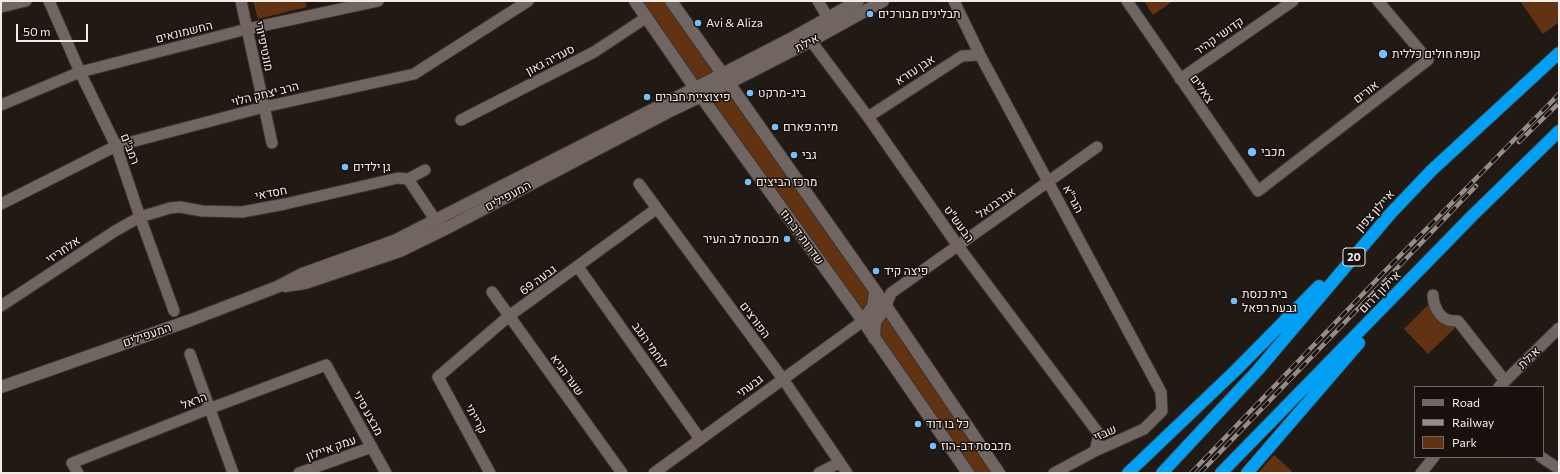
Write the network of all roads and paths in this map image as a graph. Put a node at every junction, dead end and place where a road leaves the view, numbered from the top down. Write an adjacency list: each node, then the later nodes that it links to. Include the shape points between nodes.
1 (26, 1): 15 (street)
2 (49, 1): 25 (street, רמב"ם)
3 (241, 1): 19 (street, מונטיפיורי)
4 (378, 1): 19 (street, החשמונאים)
5 (528, 1): 31 (street, הרב יצחק הלוי, via 414,74)
6 (635, 1): 16 (street, שדרות דב הוז)
7 (818, 1): 17 (street)
8 (858, 1): 17 (street, אילת)
9 (883, 1): 18 (street, אילת)
10 (954, 1): 23 (street, הגר"א)
11 (1127, 1): 27 (street, צאלים)
12 (1293, 1): 27 (street, קדושי קהיר)
13 (1378, 1): 42 (street, אורים, via 1428,60)
14 (676, 3): 26 (street)
15 (1, 7)
16 (647, 17): 24 (street, שדרות דב הוז); 33 (street, סעדיה גאון, via 594,52)
17 (828, 18): 18 (street); 20 (street, אילת)
18 (845, 22): 21 (street, אילת)
19 (247, 29): 25 (street, החשמונאים); 31 (street, מונטיפיורי)
20 (794, 37): 21 (street); 26 (street, אילת)
21 (811, 41): 26 (street, אילת); 32 (street, הבעש"ט)
22 (1559, 53): 45 (highway, איילון צפון / 20, via 1432,170)
23 (980, 55): 32 (street, אבן עזרא, via 962,56); 40 (street, הגר"א)
24 (682, 68): 28 (street, שדרות דב הוז); 29 (street, via 682,84)
25 (80, 72): 30 (street, החשמונאים); 36 (street, רמב"ם)
26 (726, 78): 28 (street, המעפילים); 52 (street)
27 (1180, 79): 42 (street, צאלים)
28 (698, 93): 29 (street, המעפילים); 47 (street, המעפילים, via 672,110); 59 (street, שדרות דב הוז)
29 (667, 102): 47 (street, המעפילים)
30 (1, 105)
31 (264, 107): 35 (street, מונטיפיורי); 36 (street, הרב יצחק הלוי)
32 (868, 117): 48 (street, הבעש"ט)
33 (461, 120)
34 (1559, 131): 49 (highway, איילון דרום)
35 (272, 142)
36 (116, 146): 43 (street, הרב יצחק הלוי); 46 (street, רמב"ם)
37 (1097, 147): 40 (street, אברבנאל)
38 (425, 170): 39 (street, חסדאי)
39 (408, 179): 46 (street, חסדאי, via 398,178 242,212 202,211 180,207); 47 (street)
40 (1049, 182): 48 (street, אברבנאל); 71 (street, הגר"א, via 1161,392)
41 (639, 184): 44 (street, הפורצים)
42 (1258, 191)
43 (1, 204)
44 (656, 209): 50 (street, גבעה 69); 65 (street, הפורצים)
45 (1392, 213): 93 (highway, via 1236,370); 94 (highway, איילון צפון / 20, via 1258,370)
46 (140, 217): 55 (street, אלחריזי); 57 (street, רמב"ם)
47 (439, 225): 66 (street, המעפילים, via 302,274 277,287 191,320)
48 (958, 246): 53 (street, אברבנאל); 72 (street, הבעש"ט)
49 (1435, 256): 95 (highway, איילון דרום); 96 (highway)
50 (578, 267): 58 (street, גבעה 69); 73 (street, לוחמי הנגב)
51 (492, 292): 58 (street, שער הגיא)
52 (875, 292): 53 (street); 56 (street); 59 (street, via 873,306)
53 (891, 293): 56 (street)
54 (1433, 295): 67 (street, via 1441,315 1447,320 1458,321)
55 (1, 306)
56 (886, 306): 61 (street, via 875,322); 91 (street)
57 (174, 311)
58 (509, 316): 64 (street, גבעה 69); 86 (street, שער הגיא)
59 (863, 321): 61 (street, שדרות דב הוז); 65 (street, גבעתי)
60 (1559, 328): 67 (street, אילת)
61 (874, 338): 90 (street, שדרות דב הוז)
62 (190, 354): 70 (street)
63 (326, 365): 70 (street, הראל); 75 (street, מבצע סיני)
64 (438, 377): 85 (street, קרייתי)
65 (783, 379): 73 (street, גבעתי); 79 (street, הפורצים)
66 (16, 382): 68 (street, המעפילים); 69 (street, המעפילים)
67 (1502, 384)
68 (1, 387)
69 (1, 390)
70 (211, 408): 81 (street, הראל, via 72,463); 82 (street)
71 (1162, 411): 74 (street, שבזי, via 1144,430)
72 (1099, 434): 74 (street, הבעש"ט); 76 (street)
73 (700, 439): 87 (street, גבעתי)
74 (1114, 444): 76 (street, שבזי)
75 (372, 447): 83 (street, עמק איילון); 84 (street, מבצע סיני)
76 (1095, 452): 92 (street, שבזי)
77 (1433, 458): 97 (street)
78 (1542, 458): 80 (street)
79 (839, 463): 88 (street); 89 (street, הפורצים)
80 (1559, 469)
81 (78, 473)
82 (233, 473)
83 (299, 473)
84 (386, 473)
85 (490, 473)
86 (622, 473)
87 (654, 473)
88 (819, 473)
89 (846, 473)
90 (968, 473)
91 (999, 473)
92 (1054, 473)
93 (1128, 473)
94 (1162, 473)
95 (1221, 473)
96 (1247, 473)
97 (1421, 473)

